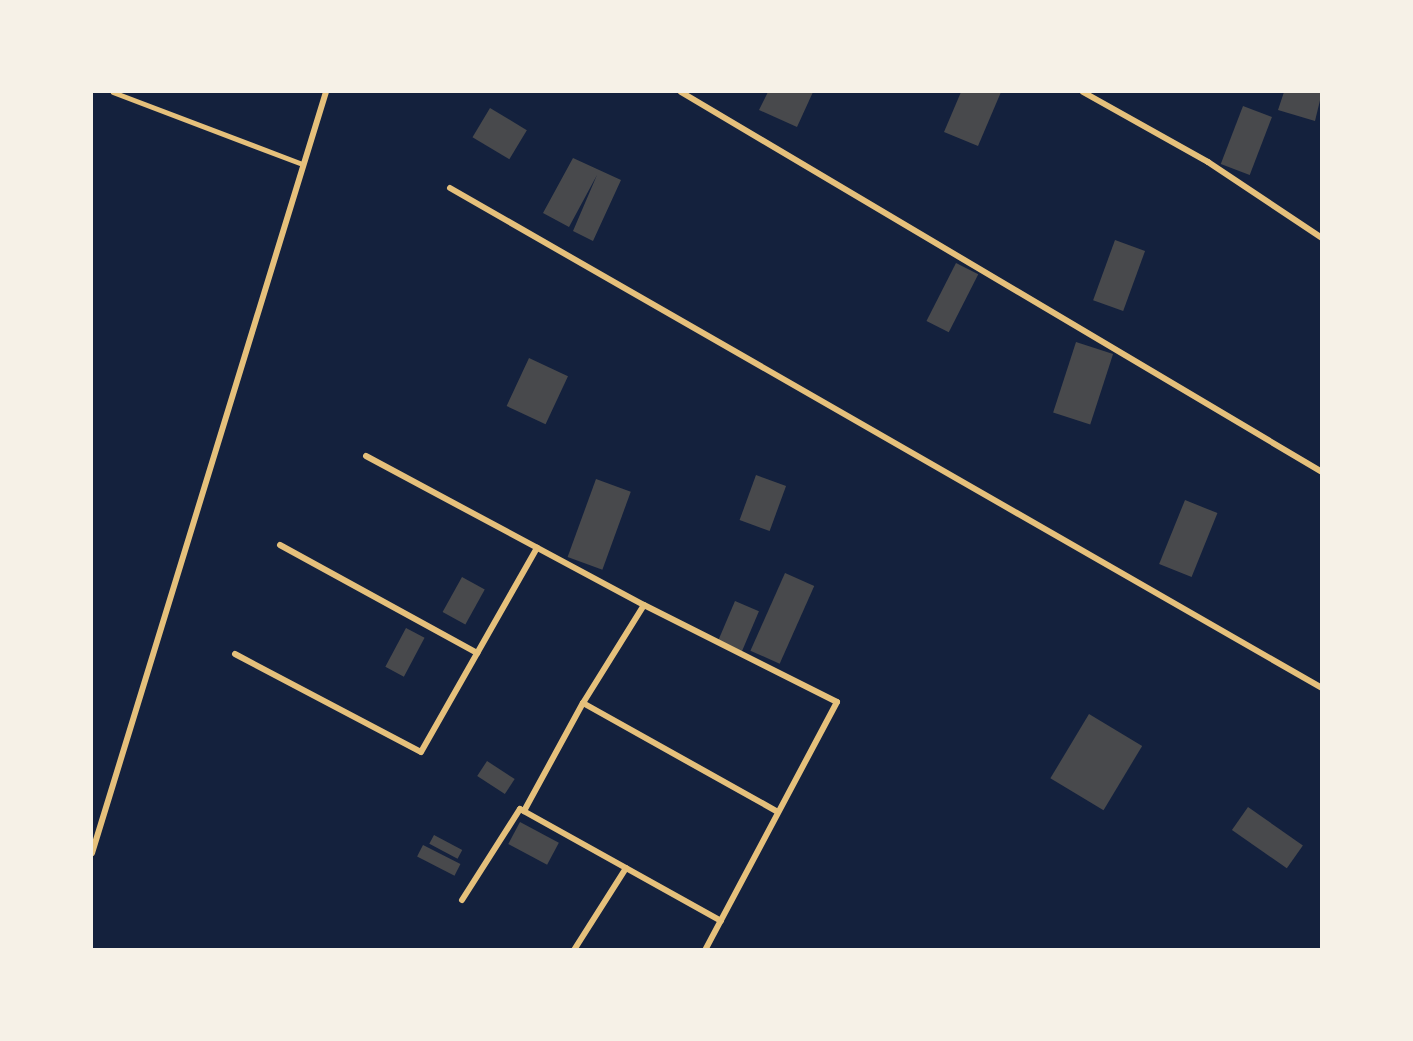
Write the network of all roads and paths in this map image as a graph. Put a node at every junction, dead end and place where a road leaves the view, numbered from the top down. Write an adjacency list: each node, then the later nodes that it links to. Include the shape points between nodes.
1 (113, 92): 5 (lane)
2 (326, 92): 5 (street)
3 (681, 92): 9 (street)
4 (1083, 92): 7 (street, via 1208,162)
5 (303, 164): 19 (street)
6 (450, 188): 15 (street)
7 (1322, 238)
8 (366, 456): 11 (street)
9 (1322, 472)
10 (280, 545): 13 (street)
11 (537, 548): 12 (street); 13 (street)
12 (644, 605): 16 (street); 18 (street, via 837,702)
13 (477, 653): 14 (street, via 421,752)
14 (235, 654)
15 (1322, 688)
16 (583, 703): 17 (street); 18 (street)
17 (524, 811): 20 (street); 21 (street, via 520,808)
18 (778, 812): 22 (street)
19 (92, 853)
20 (626, 868): 22 (street); 23 (street)
21 (462, 900)
22 (721, 921): 24 (street)
23 (574, 950)
24 (705, 950)

